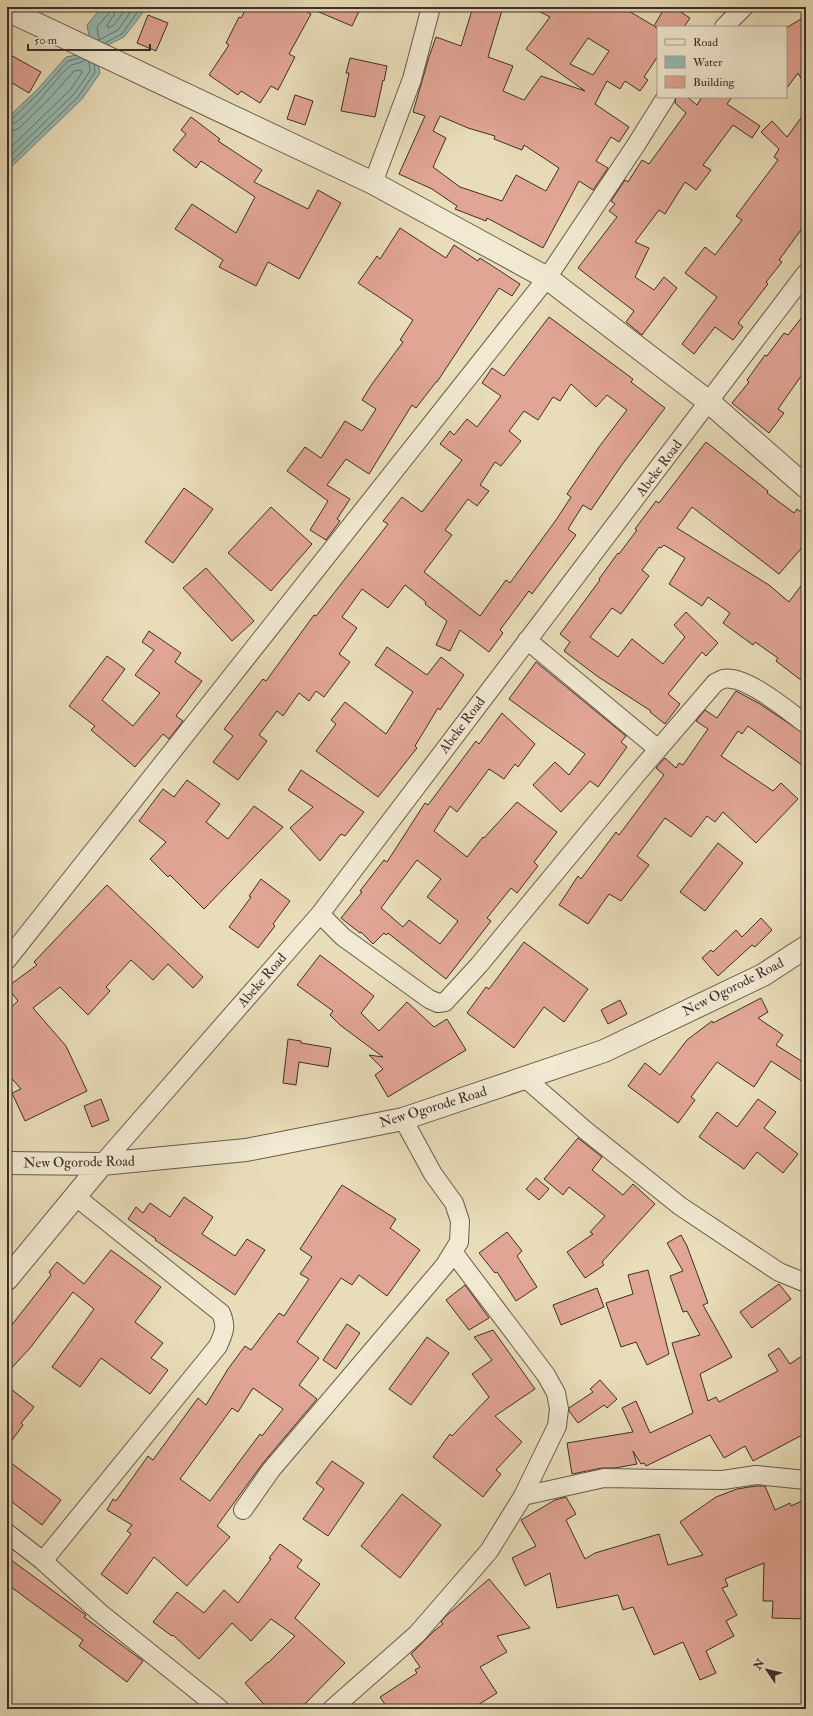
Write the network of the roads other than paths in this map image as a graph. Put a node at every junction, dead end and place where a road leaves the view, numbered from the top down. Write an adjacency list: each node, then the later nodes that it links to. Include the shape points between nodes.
1 (431, 7): 6 (street, via 412,79)
2 (744, 7): 4 (street)
3 (7, 10): 6 (street)
4 (725, 26)
5 (665, 98): 8 (street)
6 (373, 183): 8 (street)
7 (806, 273): 9 (street, Abeke Road)
8 (547, 278): 9 (street); 16 (street)
9 (709, 402): 10 (street); 11 (street, Abeke Road)
10 (806, 487)
11 (527, 640): 13 (street); 14 (street, Abeke Road)
12 (806, 724): 13 (street, via 758,689 738,680 723,679 715,683)
13 (658, 749): 14 (street, via 479,965 445,1002 438,1003 430,999 343,937)
14 (320, 914): 20 (street, Abeke Road)
15 (806, 947): 17 (street, New Ogorode Road, via 763,975 604,1051)
16 (7, 960)
17 (525, 1078): 18 (street, New Ogorode Road); 24 (street, via 680,1206 779,1272)
18 (403, 1119): 20 (street, New Ogorode Road, via 246,1150); 22 (street, via 433,1174 454,1203 460,1221 459,1242)
19 (7, 1163): 20 (street, New Ogorode Road)
20 (102, 1164): 21 (street)
21 (75, 1196): 23 (street); 29 (street, via 221,1312 226,1323 218,1346)
22 (453, 1252): 26 (street, via 546,1374 556,1393 560,1409 557,1426); 27 (street, via 445,1265 271,1470)
23 (7, 1279)
24 (806, 1282)
25 (806, 1480): 26 (street, via 756,1475 723,1480 604,1478)
26 (523, 1496): 31 (street, via 489,1551 417,1634)
27 (243, 1510)
28 (7, 1533): 29 (street)
29 (42, 1561): 30 (street, via 99,1612)
30 (220, 1709)
31 (332, 1709)

